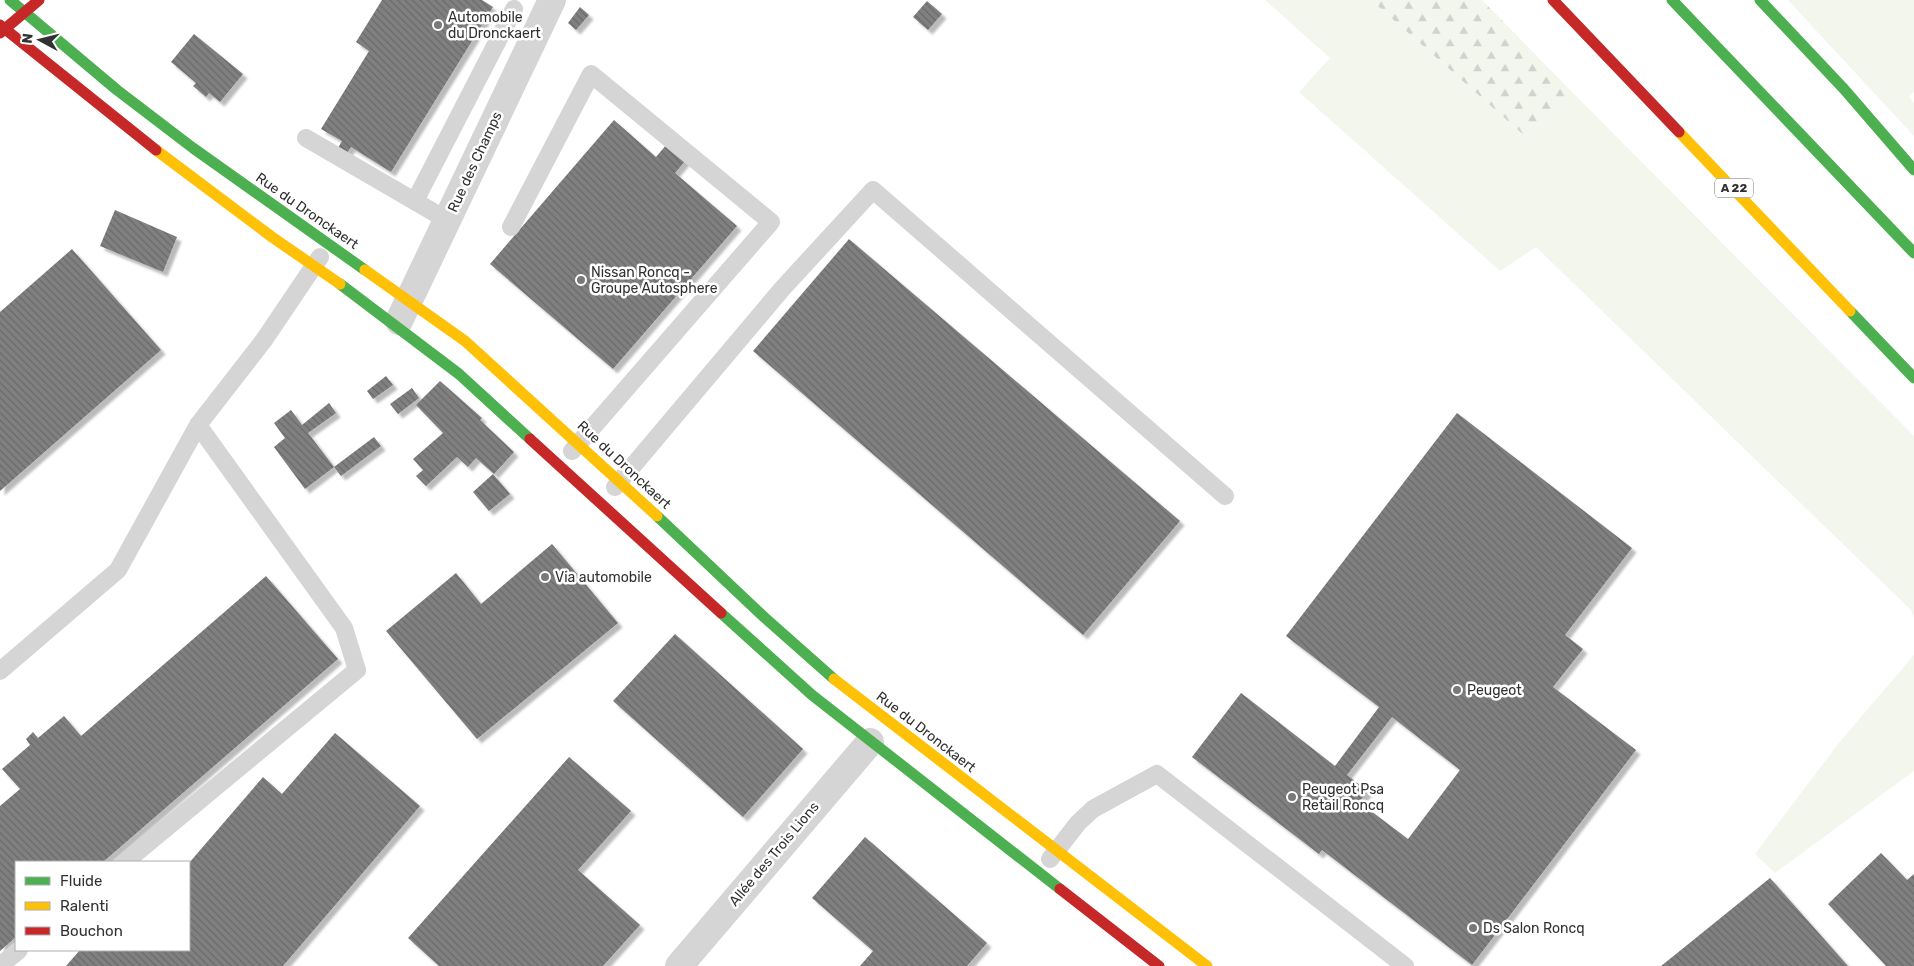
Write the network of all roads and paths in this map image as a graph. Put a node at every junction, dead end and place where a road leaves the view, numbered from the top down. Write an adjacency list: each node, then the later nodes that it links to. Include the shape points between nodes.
1 (10, 0): 8 (main road, Rue du Dronckaert)
2 (38, 0): 8 (main road)
3 (552, 0): 13 (street, Rue des Champs)
4 (1552, 0): 20 (main road, A 22)
5 (1672, 0): 16 (main road)
6 (1760, 0): 11 (main road, via 1844,89)
7 (514, 9): 12 (lane)
8 (24, 12): 9 (main road); 15 (main road, Rue du Dronckaert, via 163,126)
9 (2, 29): 17 (main road, via 166,158)
10 (306, 138): 12 (lane)
11 (1914, 170)
12 (415, 201): 13 (lane)
13 (447, 220): 18 (street, Rue des Champs)
14 (511, 227): 22 (lane, via 591,74 771,222)
15 (327, 244): 17 (lane); 18 (main road, Rue du Dronckaert)
16 (1914, 253)
17 (315, 267): 19 (main road); 21 (lane)
18 (409, 300): 19 (street, Rue des Champs); 22 (main road, Rue du Dronckaert, via 488,361)
19 (398, 325): 23 (main road, via 459,374)
20 (1914, 378)
21 (198, 425): 27 (lane, via 118,570); 30 (lane, via 344,628 357,670)
22 (578, 443): 23 (lane); 24 (main road, Rue du Dronckaert)
23 (560, 465): 26 (main road)
24 (620, 481): 25 (lane, via 782,289 873,190); 26 (lane); 29 (main road, Rue du Dronckaert, via 841,686)
25 (1225, 496)
26 (601, 503): 28 (main road, via 806,689)
27 (0, 671)
28 (870, 742): 31 (main road); 34 (street, Allée des Trois Lions)
29 (1056, 850): 31 (lane); 36 (main road, Rue du Dronckaert); 37 (lane, via 1093,809 1157,774)
30 (126, 861)
31 (1039, 873): 35 (main road)
32 (18, 951): 33 (lane)
33 (0, 966)
34 (679, 966)
35 (1159, 966)
36 (1207, 966)
37 (1405, 966)

